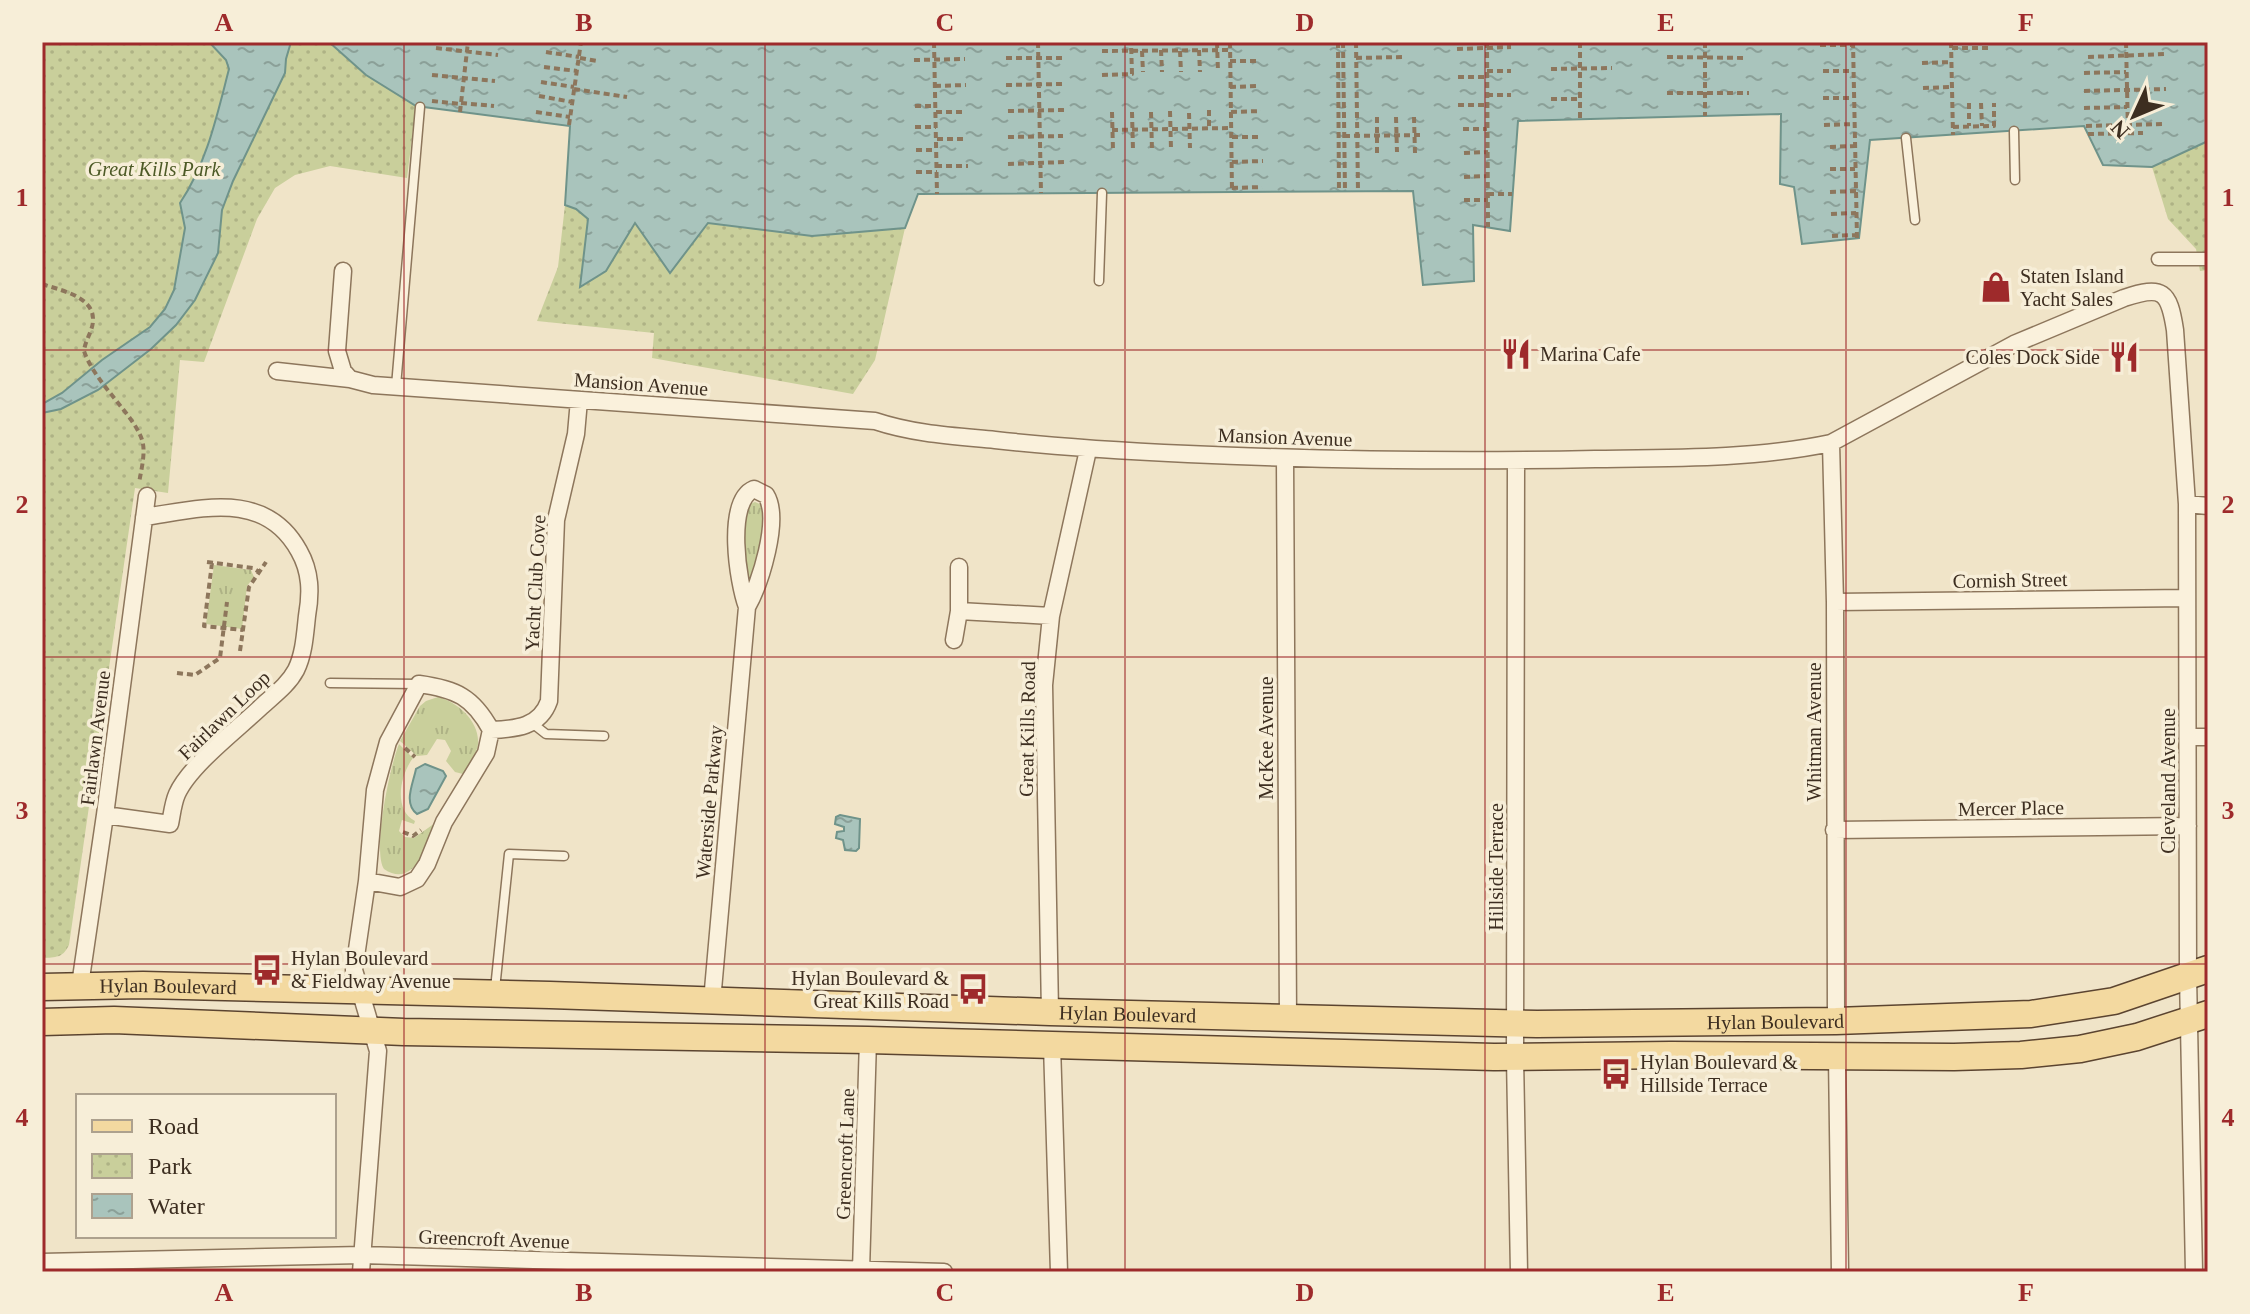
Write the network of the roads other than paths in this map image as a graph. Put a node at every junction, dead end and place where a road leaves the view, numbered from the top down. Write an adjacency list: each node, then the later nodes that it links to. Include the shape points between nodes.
1 (420, 107): 14 (lane)
2 (2014, 131): 4 (lane)
3 (1906, 138): 6 (lane)
4 (2015, 180)
5 (1102, 193): 10 (lane)
6 (1915, 220)
7 (2158, 259): 8 (street)
8 (2208, 259)
9 (343, 271): 13 (street, via 337,351)
10 (1099, 281)
11 (2162, 294): 16 (street, Mansion Avenue, via 2124,298 2014,344); 21 (street, Cleveland Avenue, via 2171,305 2175,330)
12 (277, 371): 13 (street, Mansion Avenue)
13 (350, 379): 14 (street, Mansion Avenue)
14 (396, 387): 15 (street, Mansion Avenue)
15 (579, 400): 17 (street, Mansion Avenue, via 875,421 906,431); 33 (street, Yacht Club Cove, via 556,520 549,701)
16 (1831, 443): 19 (street, Mansion Avenue, via 1800,450); 26 (street, Whitman Avenue)
17 (1088, 450): 18 (street, Mansion Avenue); 29 (street, Great Kills Road)
18 (1285, 458): 19 (street, Mansion Avenue); 51 (street, McKee Avenue)
19 (1516, 462): 54 (street, Hillside Terrace)
20 (143, 490): 23 (street, Fairlawn Avenue)
21 (2187, 504): 22 (street); 25 (street, Cleveland Avenue)
22 (2208, 506)
23 (144, 517): 38 (street, Fairlawn Avenue); 38 (street, Fairlawn Loop, via 219,506 257,513 274,522 300,552 310,594 295,671 192,772 177,794 170,824)
24 (959, 567): 28 (street)
25 (2187, 598): 26 (street, Cornish Street); 36 (street, Cleveland Avenue)
26 (1835, 602): 40 (street, Whitman Avenue)
27 (747, 607): 27 (street, Waterside Parkway, via 772,511 766,495 754,489 742,498 737,515 739,586); 48 (street, Waterside Parkway)
28 (959, 611): 29 (street); 30 (street)
29 (1051, 616): 49 (street, Great Kills Road, via 1044,685)
30 (954, 640)
31 (330, 683): 32 (lane)
32 (419, 684): 34 (street, via 463,695); 42 (street, via 381,766)
33 (532, 723): 34 (street); 35 (lane, via 546,734)
34 (491, 730): 42 (street, via 486,753 417,879 400,887)
35 (604, 736)
36 (2188, 737): 37 (street); 39 (street, Cleveland Avenue)
37 (2208, 737)
38 (105, 815): 44 (street, Fairlawn Avenue)
39 (2188, 826): 40 (street, Mercer Place); 43 (street, Cleveland Avenue)
40 (1834, 830): 52 (street, Whitman Avenue)
41 (564, 856): 47 (lane, via 509,854)
42 (367, 881): 46 (street, via 354,970)
43 (2198, 972): 50 (street, Cleveland Avenue); 52 (main road, Hylan Boulevard, via 2138,994 2062,1011)
44 (80, 985): 45 (main road, Hylan Boulevard); 46 (main road, Hylan Boulevard)
45 (42, 987)
46 (361, 990): 47 (main road, Hylan Boulevard); 55 (street)
47 (495, 993): 48 (main road, Hylan Boulevard)
48 (712, 1001): 49 (main road, Hylan Boulevard)
49 (1050, 1012): 51 (main road, Hylan Boulevard)
50 (2199, 1017): 58 (main road, Hylan Boulevard, via 2109,1044 2051,1053); 67 (street, Cleveland Avenue)
51 (1288, 1019): 54 (main road, Hylan Boulevard)
52 (1836, 1021): 54 (main road, Hylan Boulevard)
53 (42, 1022): 55 (main road, Hylan Boulevard)
54 (1516, 1024): 59 (street, Hillside Terrace)
55 (373, 1030): 56 (main road, Hylan Boulevard); 61 (street, via 378,1060)
56 (868, 1040): 57 (main road, Hylan Boulevard); 62 (street, Greencroft Lane)
57 (1052, 1045): 59 (main road, Hylan Boulevard); 64 (street)
58 (1837, 1056): 59 (main road, Hylan Boulevard); 66 (street)
59 (1515, 1058): 65 (street, Hillside Terrace)
60 (42, 1262): 61 (street, Greencroft Avenue)
61 (362, 1264): 62 (street, Greencroft Avenue)
62 (861, 1270): 63 (street, Greencroft Avenue)
63 (944, 1272)
64 (1059, 1272)
65 (1519, 1272)
66 (1840, 1272)
67 (2194, 1272)

